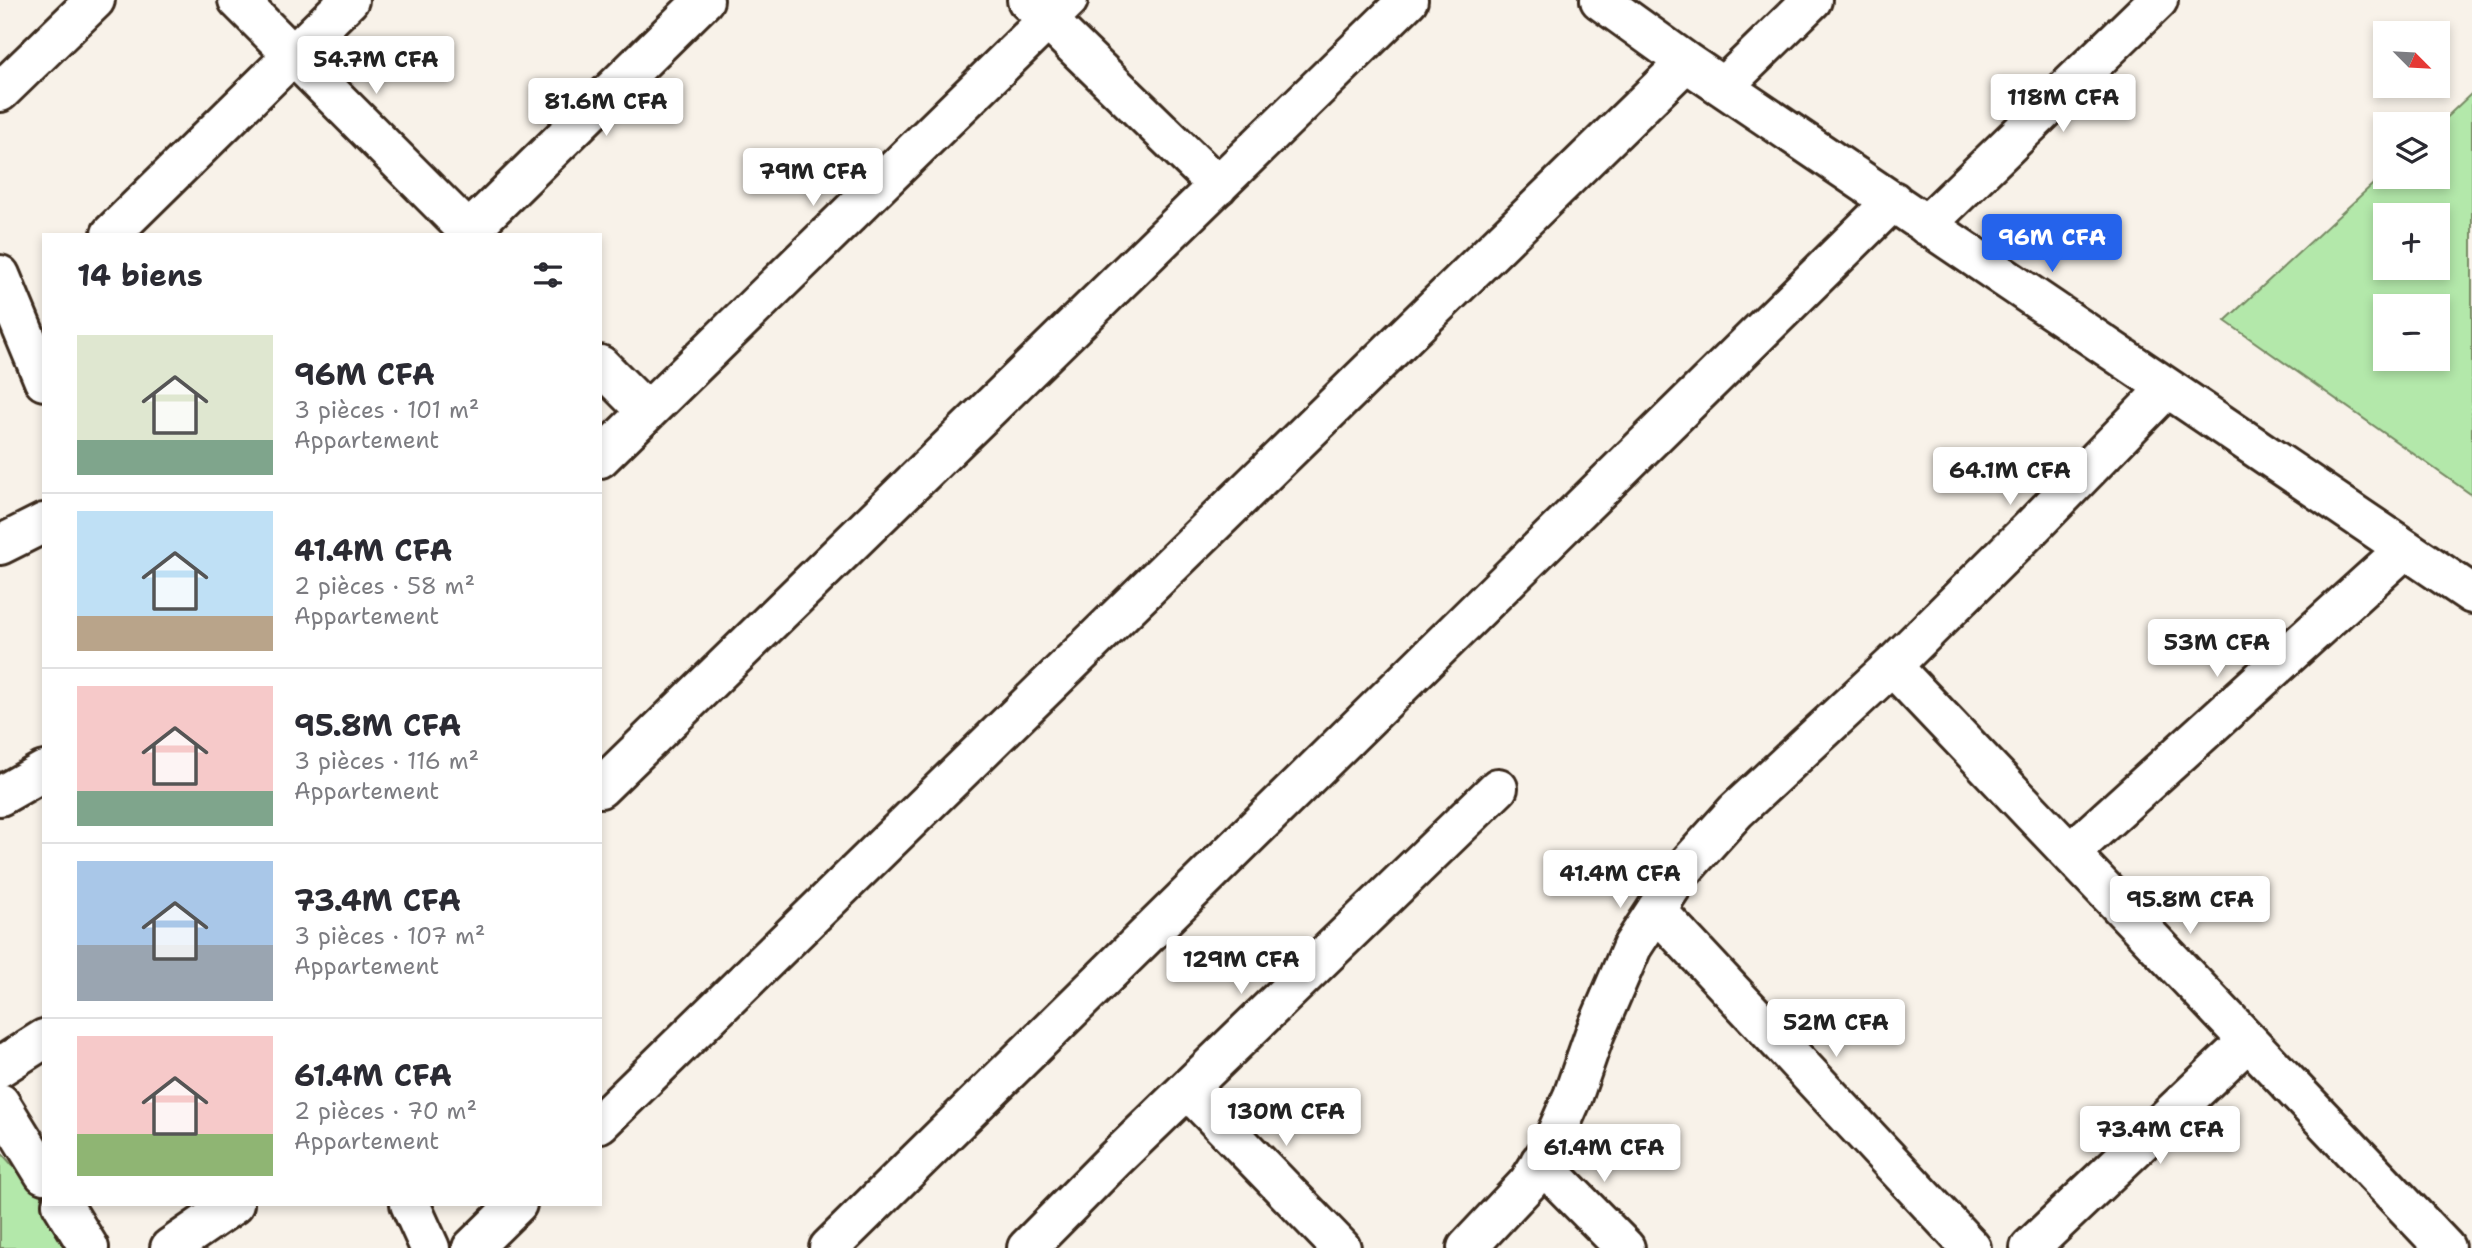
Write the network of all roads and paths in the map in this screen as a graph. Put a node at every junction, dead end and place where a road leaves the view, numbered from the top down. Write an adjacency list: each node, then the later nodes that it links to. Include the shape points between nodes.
1 (95, 0): 13 (street)
2 (238, 0): 10 (street)
3 (349, 0): 10 (street)
4 (704, 0): 19 (street)
5 (1408, 0): 14 (street)
6 (1600, 0): 11 (street)
7 (1812, 0): 12 (street)
8 (2158, 0): 16 (street)
9 (1048, 7): 14 (street); 25 (street)
10 (293, 55): 17 (street); 18 (street)
11 (1686, 62): 12 (street); 43 (street)
12 (1723, 87): 15 (street)
13 (0, 92)
14 (1218, 186): 33 (street)
15 (1893, 201): 16 (street); 54 (street)
16 (1926, 225): 24 (street)
17 (112, 233)
18 (468, 233)
19 (470, 233)
20 (0, 275): 21 (street)
21 (32, 312): 23 (street)
22 (602, 367): 25 (street)
23 (42, 370)
24 (2167, 388): 29 (street); 31 (street)
25 (647, 412): 26 (street)
26 (602, 456)
27 (42, 524): 28 (street)
28 (0, 545)
29 (2404, 549): 30 (street); 36 (street)
30 (2472, 594)
31 (1892, 666): 36 (street); 37 (street, via 1736,811 1681,873)
32 (42, 772): 35 (street)
33 (602, 786)
34 (1498, 788): 41 (street)
35 (0, 796)
36 (2070, 853): 39 (street)
37 (1656, 910): 44 (street, via 1632,947 1573,1096); 59 (street)
38 (42, 1040): 40 (street)
39 (2248, 1041): 60 (street); 61 (street)
40 (0, 1067)
41 (1188, 1090): 55 (street); 56 (street)
42 (0, 1105): 45 (street)
43 (602, 1121)
44 (1541, 1162): 57 (street, via 1528,1183); 58 (street)
45 (42, 1171)
46 (63, 1206): 50 (street)
47 (231, 1206): 51 (street)
48 (411, 1206): 52 (street)
49 (515, 1206): 53 (street)
50 (89, 1248)
51 (170, 1248)
52 (430, 1248)
53 (472, 1248)
54 (829, 1248)
55 (1027, 1248)
56 (1341, 1248)
57 (1467, 1248)
58 (1625, 1248)
59 (1971, 1248)
60 (2030, 1248)
61 (2445, 1248)

